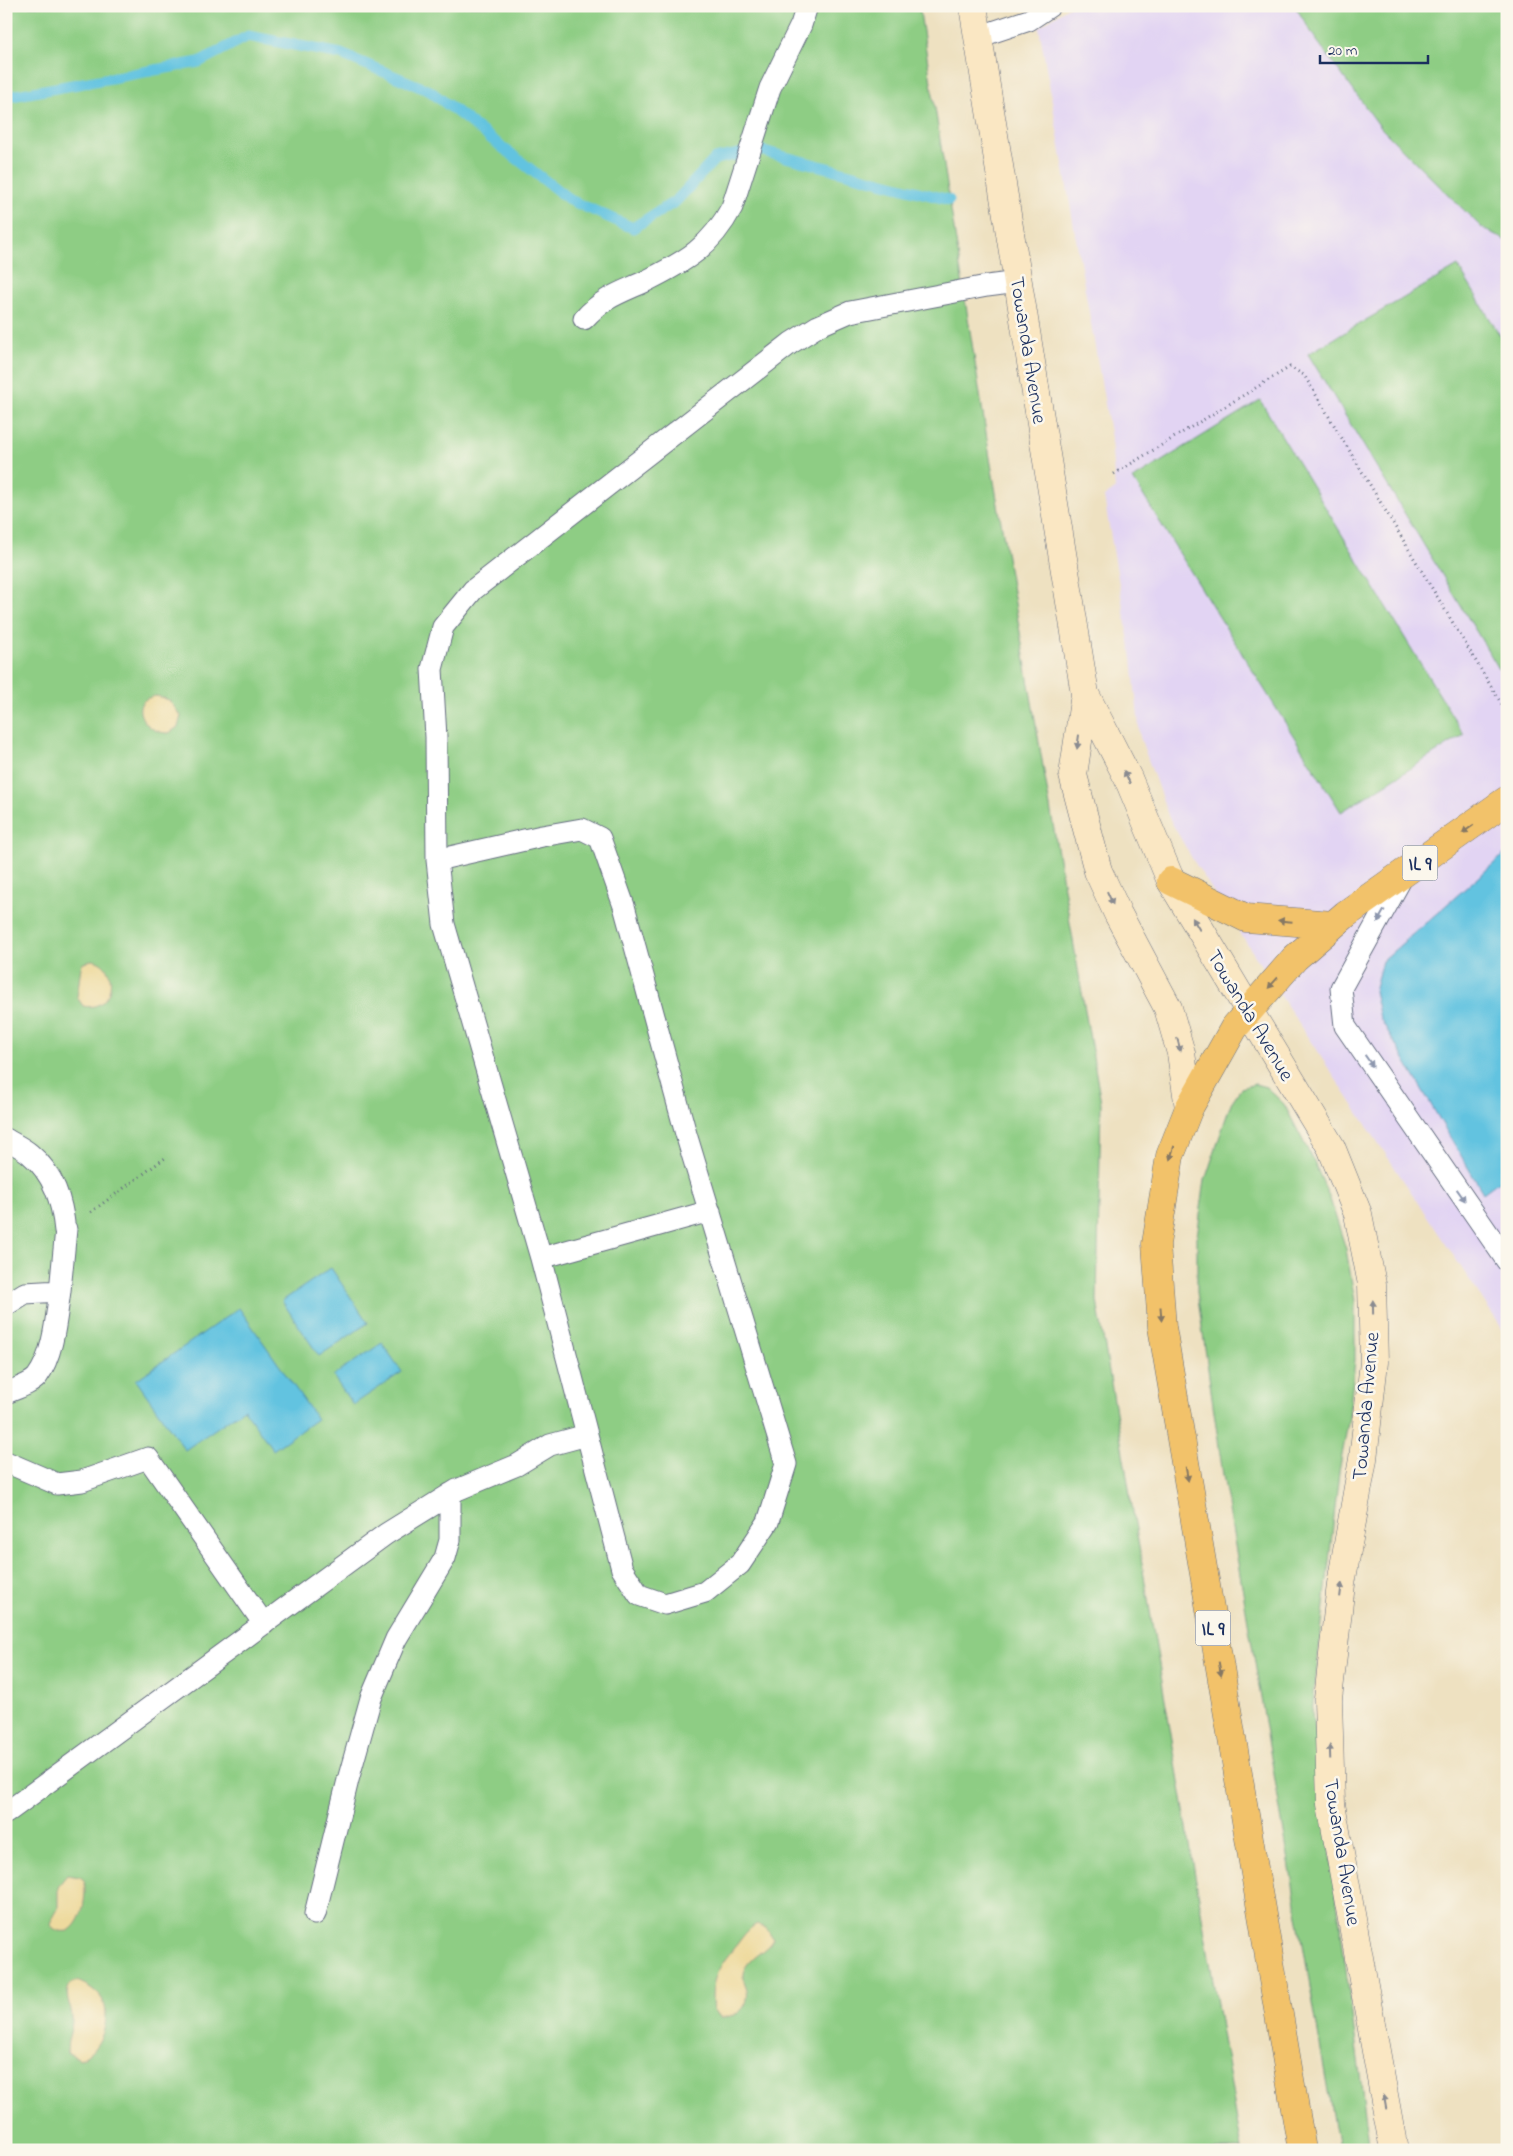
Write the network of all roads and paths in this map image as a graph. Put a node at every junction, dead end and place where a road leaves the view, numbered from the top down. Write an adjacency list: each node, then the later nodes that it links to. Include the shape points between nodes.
1 (807, 6): 6 (lane, via 770,88 732,207 723,224 708,243 690,256 596,305)
2 (972, 6): 4 (main road, Towanda Avenue)
3 (1050, 6): 4 (lane, via 1029,20)
4 (978, 37): 5 (main road, Towanda Avenue)
5 (1018, 282): 8 (main road, Towanda Avenue); 11 (lane, via 850,312 818,326 790,343 473,590 444,627 432,669)
6 (584, 319)
7 (1114, 474): 9 (path, via 1290,366 1304,375)
8 (1085, 694): 13 (main road, Towanda Avenue, one-way to 8, via 1128,778); 16 (main road, Towanda Avenue, one-way to 16, via 1073,775 1098,871 1168,1008 1181,1053)
9 (1507, 713)
10 (1507, 800): 12 (main road, IL 9, one-way to 12)
11 (438, 860): 19 (lane, via 582,829 600,838 624,906); 21 (lane, via 444,924)
12 (1404, 874): 14 (main road, IL 9); 22 (lane, one-way to 22, via 1342,988 1345,1026)
13 (1171, 881): 14 (main road, one-way to 13, via 1246,918); 15 (main road, Towanda Avenue, one-way to 13)
14 (1333, 925): 15 (main road, IL 9, one-way to 15, via 1295,958)
15 (1247, 1011): 16 (main road, IL 9); 33 (main road, Towanda Avenue, one-way to 15, via 1331,1804 1328,1699 1341,1584 1363,1459 1374,1362 1372,1284 1358,1214 1331,1147)
16 (1189, 1108): 32 (main road, Towanda Avenue / IL 9, one-way to 32, via 1170,1156 1156,1244 1162,1328)
17 (6, 1139): 20 (lane, via 30,1154 48,1173 63,1209)
18 (165, 1158): 20 (path)
19 (710, 1211): 21 (lane); 26 (lane, via 786,1464 768,1522 740,1564 704,1592 665,1604 639,1595 622,1569)
20 (66, 1230): 23 (lane)
21 (541, 1258): 26 (lane)
22 (1507, 1261)
23 (60, 1291): 24 (lane, via 26,1293); 25 (lane, via 52,1338 36,1378)
24 (6, 1305)
25 (6, 1393)
26 (587, 1435): 28 (lane, via 550,1445 517,1465)
27 (6, 1462): 29 (lane, via 57,1484 82,1481 148,1458)
28 (450, 1494): 29 (lane, via 386,1534); 31 (lane, via 450,1540 445,1558 396,1639 371,1698)
29 (264, 1624): 30 (lane)
30 (6, 1813)
31 (314, 1914)
32 (1302, 2150)
33 (1394, 2150)

